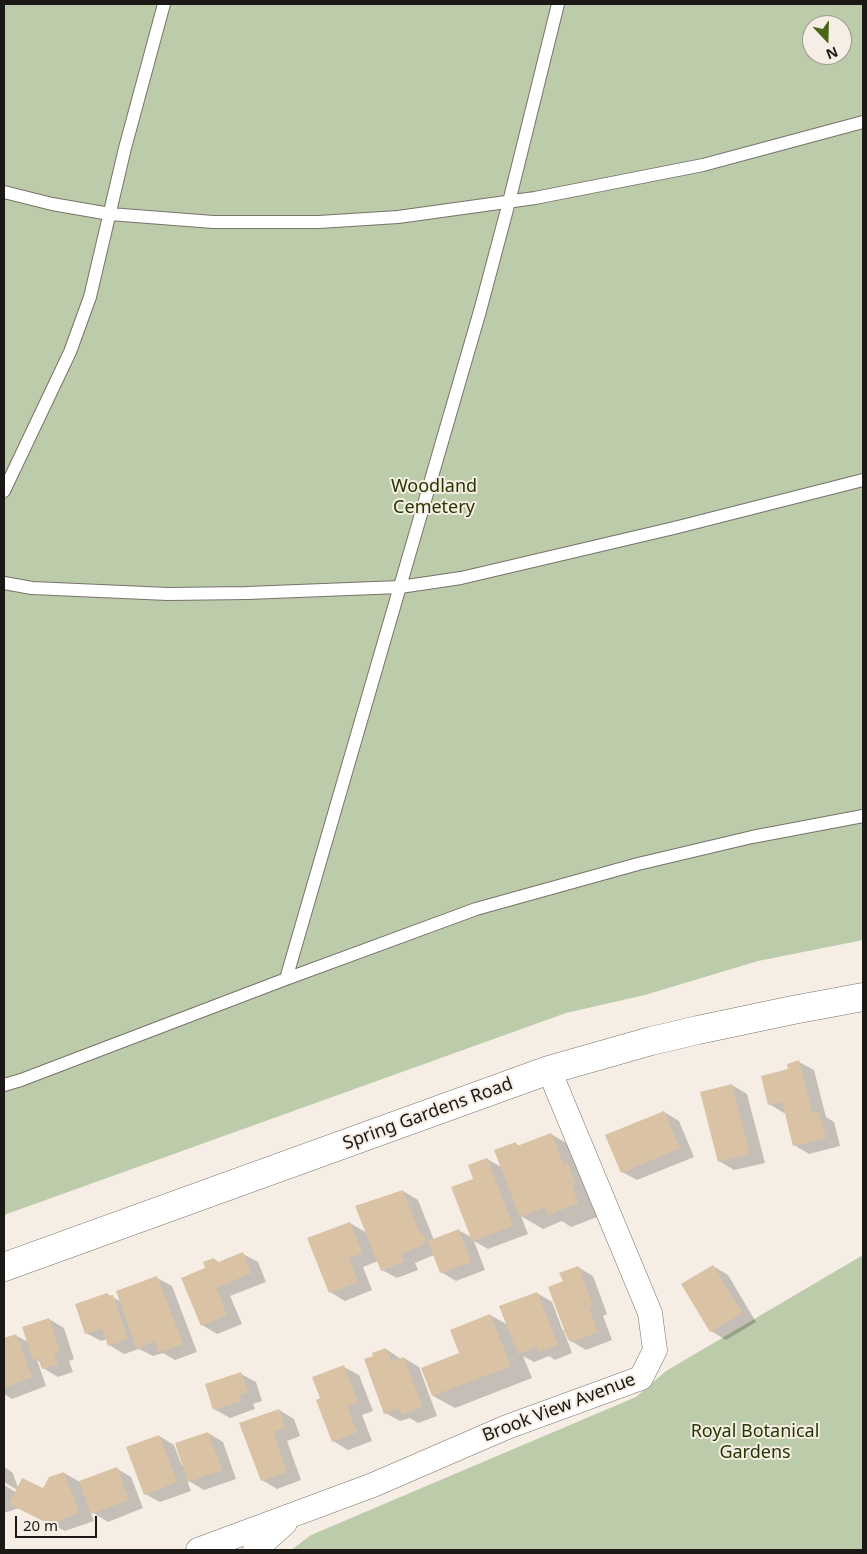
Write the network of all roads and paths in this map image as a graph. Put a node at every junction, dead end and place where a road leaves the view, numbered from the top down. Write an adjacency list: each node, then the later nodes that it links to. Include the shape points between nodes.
1 (164, 4): 6 (lane)
2 (558, 4): 5 (lane)
3 (863, 122): 5 (lane, via 704,165)
4 (4, 192): 6 (lane)
5 (509, 202): 6 (lane, via 398,217 318,222 213,222); 10 (lane)
6 (110, 214): 8 (lane, via 90,297 73,343)
7 (863, 480): 10 (lane, via 462,578)
8 (4, 491)
9 (4, 583): 10 (lane, via 32,588 168,594)
10 (400, 587): 12 (lane)
11 (863, 816): 12 (lane, via 752,837 638,864 476,909)
12 (286, 979): 15 (lane)
13 (863, 997): 14 (street, Spring Gardens Road, via 698,1030)
14 (549, 1070): 16 (street, Spring Gardens Road); 17 (street, Brook View Avenue, via 650,1313 656,1350 641,1378 507,1427)
15 (4, 1084)
16 (4, 1267)
17 (294, 1515): 18 (street, Brook View Avenue); 19 (street)
18 (198, 1550)
19 (256, 1550)

